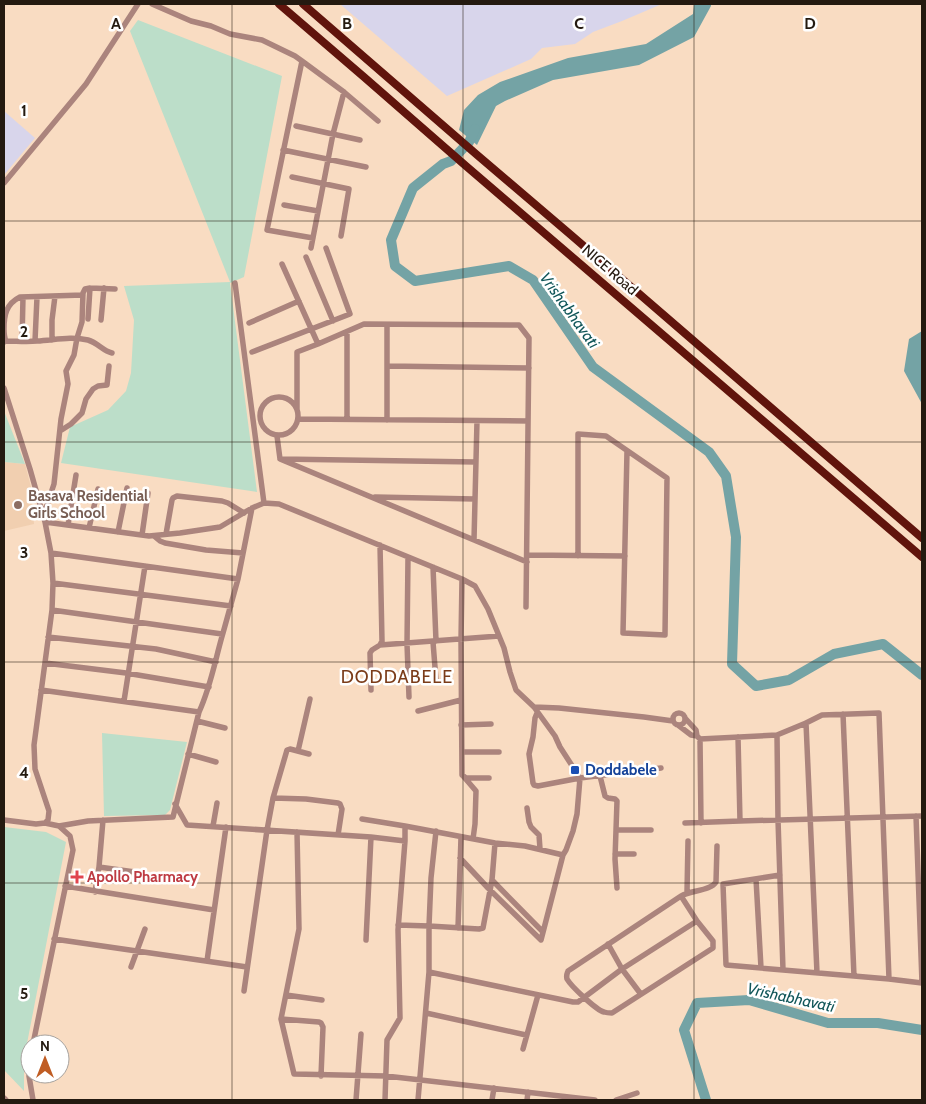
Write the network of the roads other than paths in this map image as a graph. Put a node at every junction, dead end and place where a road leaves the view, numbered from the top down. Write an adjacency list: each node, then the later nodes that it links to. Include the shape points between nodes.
1 (138, 4): 15 (street, via 86,84)
2 (152, 4): 5 (street, via 230,34 262,40)
3 (279, 4): 92 (highway, NICE Road)
4 (303, 4): 84 (highway, NICE Road)
5 (302, 61): 6 (street); 11 (street)
6 (344, 92): 7 (street); 9 (street)
7 (378, 121)
8 (296, 126): 9 (street)
9 (333, 134): 10 (street); 12 (street)
10 (360, 140)
11 (283, 150): 12 (street); 20 (street, via 267,230)
12 (328, 160): 13 (street); 16 (street)
13 (366, 167)
14 (292, 178): 16 (street)
15 (4, 183)
16 (323, 184): 18 (street); 19 (street, via 349,189)
17 (284, 205): 18 (street)
18 (318, 211): 20 (street)
19 (341, 236)
20 (313, 238): 21 (street)
21 (312, 248)
22 (326, 248): 36 (street, via 350,314)
23 (306, 257): 36 (street)
24 (282, 264): 33 (street)
25 (235, 284): 53 (street)
26 (90, 288): 27 (street); 29 (street, via 85,289); 34 (street)
27 (104, 288): 28 (street); 35 (street)
28 (115, 289)
29 (83, 295): 30 (street); 41 (street, via 82,322)
30 (55, 296): 32 (street); 42 (street)
31 (23, 297): 32 (street); 43 (street); 45 (street, via 16,299 5,314)
32 (37, 297): 44 (street)
33 (299, 301): 37 (street); 39 (street)
34 (88, 318)
35 (101, 320)
36 (334, 321): 39 (street)
37 (249, 323)
38 (387, 324): 40 (street, via 364,324); 50 (street); 51 (street, via 519,325 529,338)
39 (312, 329): 46 (street); 47 (street)
40 (347, 332): 46 (street); 57 (street)
41 (77, 338): 42 (street); 48 (street, via 94,342); 62 (street, via 74,355 66,371 68,384)
42 (52, 340): 44 (street)
43 (22, 341): 44 (street); 45 (street)
44 (35, 341)
45 (5, 342)
46 (318, 344): 55 (street, via 297,352)
47 (252, 352)
48 (112, 353)
49 (109, 366): 62 (street, via 107,385 93,389 82,413)
50 (387, 366): 51 (street); 58 (street)
51 (529, 368): 60 (street)
52 (4, 388): 77 (street)
53 (251, 402): 54 (street); 63 (street)
54 (264, 404): 55 (street, via 272,398 281,397 292,402); 61 (street, via 260,418)
55 (297, 409): 56 (street)
56 (299, 419): 57 (street); 64 (street, via 293,430)
57 (347, 419): 58 (street)
58 (387, 420): 59 (street)
59 (477, 421): 60 (street); 67 (street)
60 (528, 421): 93 (street)
61 (266, 430): 63 (street); 64 (street)
62 (60, 431): 77 (street, via 54,484)
63 (255, 433): 74 (street)
64 (277, 436): 66 (street)
65 (626, 450): 90 (street, via 606,436 578,434); 91 (street); 91 (street, via 667,478 665,635 623,633)
66 (280, 460): 67 (street); 72 (street)
67 (476, 462): 73 (street)
68 (76, 475): 78 (street)
69 (127, 488): 80 (street)
70 (98, 490): 79 (street)
71 (148, 493): 82 (street)
72 (370, 497): 73 (street); 85 (street)
73 (475, 499): 85 (street)
74 (264, 503): 75 (street); 86 (street, via 278,504)
75 (252, 508): 76 (street); 88 (street)
76 (244, 513): 81 (street, via 220,527); 81 (street, via 222,501 177,496 172,500)
77 (44, 519): 78 (street); 87 (street)
78 (68, 525): 79 (street)
79 (89, 528): 80 (street)
80 (118, 532): 82 (street)
81 (166, 534): 83 (street)
82 (142, 535): 83 (street)
83 (154, 536): 88 (street, via 165,543)
84 (922, 538)
85 (474, 540): 93 (street)
86 (380, 545): 89 (street); 110 (street)
87 (52, 553): 94 (street); 98 (street)
88 (243, 553): 96 (street)
89 (408, 556): 95 (street); 109 (street)
90 (578, 556): 91 (street); 93 (street)
91 (625, 556)
92 (922, 557)
93 (527, 558): 101 (street)
94 (145, 566): 96 (street); 99 (street)
95 (433, 567): 97 (street); 108 (street)
96 (238, 579): 100 (street)
97 (462, 579): 105 (street, via 475,586); 107 (street)
98 (53, 583): 99 (street); 102 (street)
99 (140, 594): 100 (street); 103 (street)
100 (231, 606): 104 (street)
101 (526, 607)
102 (52, 610): 103 (street); 106 (street)
103 (136, 622): 104 (street); 111 (street)
104 (222, 634): 112 (street)
105 (499, 636): 107 (street); 123 (street, via 516,690)
106 (48, 637): 111 (street); 113 (street)
107 (461, 640): 108 (street); 121 (street)
108 (434, 642): 109 (street); 115 (street)
109 (407, 644): 110 (street); 119 (street)
110 (380, 645): 118 (street, via 370,653)
111 (132, 646): 112 (street); 114 (street)
112 (216, 662): 116 (street)
113 (45, 663): 114 (street); 117 (street)
114 (128, 674): 116 (street); 122 (street)
115 (436, 680)
116 (209, 687): 125 (street)
117 (41, 690): 122 (street); 162 (street, via 34,754 49,811)
118 (371, 690)
119 (409, 698)
120 (310, 699): 137 (street)
121 (461, 700): 124 (street); 132 (street)
122 (124, 701): 125 (street)
123 (536, 710): 129 (street, via 559,708); 147 (street); 147 (street, via 529,754 533,784 538,786)
124 (418, 711)
125 (199, 712): 128 (street)
126 (843, 714): 130 (street, via 822,715); 153 (street, via 878,713); 154 (street)
127 (685, 718): 129 (street, via 683,723); 129 (street, via 677,713 673,717); 135 (street)
128 (197, 721): 133 (street); 140 (street)
129 (675, 723): 135 (street)
130 (806, 723): 134 (street); 159 (street)
131 (491, 724): 132 (street)
132 (462, 725): 138 (street)
133 (225, 728)
134 (777, 734): 136 (street); 158 (street)
135 (699, 737): 136 (street); 161 (street)
136 (738, 737): 160 (street)
137 (298, 751): 141 (street); 148 (street, via 287,750)
138 (462, 752): 139 (street); 145 (street)
139 (499, 752)
140 (188, 754): 142 (street); 150 (street)
141 (309, 754)
142 (216, 762)
143 (660, 768): 144 (street)
144 (600, 776): 147 (street); 169 (street, via 605,796 617,801)
145 (464, 777): 146 (street); 176 (street, via 476,791)
146 (490, 778)
147 (580, 778): 184 (street, via 577,814)
148 (273, 798): 168 (street); 173 (street, via 340,804)
149 (217, 803): 165 (street)
150 (175, 804): 157 (street, via 173,816); 165 (street, via 187,825)
151 (527, 808): 181 (street, via 529,822 539,835)
152 (919, 816): 153 (street); 218 (street)
153 (883, 817): 154 (street); 217 (street)
154 (848, 818): 159 (street); 216 (street)
155 (362, 819): 166 (street)
156 (4, 820): 162 (street)
157 (103, 820): 164 (street); 186 (street)
158 (778, 820): 159 (street); 160 (street); 188 (street)
159 (811, 820): 215 (street)
160 (740, 821): 161 (street)
161 (701, 822): 163 (street)
162 (45, 823): 164 (street)
163 (685, 823)
164 (59, 826): 191 (street, via 70,836 73,850)
165 (213, 826): 167 (street)
166 (405, 826): 172 (street); 177 (street)
167 (226, 827): 168 (street); 197 (street)
168 (267, 830): 171 (street); 210 (street)
169 (616, 830): 170 (street); 182 (street)
170 (651, 830)
171 (297, 832): 173 (street); 221 (street, via 299,929)
172 (436, 832): 175 (street); 200 (street)
173 (338, 835): 174 (street)
174 (371, 837): 177 (street); 205 (street)
175 (461, 837): 176 (street); 185 (street)
176 (473, 839): 179 (street)
177 (405, 841): 199 (street)
178 (688, 841): 195 (street)
179 (495, 843): 181 (street); 190 (street)
180 (717, 846): 195 (street, via 716,884)
181 (540, 849): 184 (street)
182 (616, 854): 183 (street); 192 (street)
183 (634, 854)
184 (562, 855): 203 (street)
185 (460, 858): 193 (street); 201 (street)
186 (99, 867): 187 (street); 194 (street)
187 (142, 873)
188 (780, 875): 189 (street); 213 (street)
189 (756, 879): 211 (street); 211 (street, via 723,884 726,965)
190 (492, 880): 193 (street); 203 (street)
191 (65, 886): 194 (street); 204 (street)
192 (618, 888)
193 (490, 890): 201 (street, via 483,928); 203 (street, via 541,940)
194 (95, 892): 197 (street)
195 (687, 892): 196 (street)
196 (681, 896): 198 (street); 206 (street)
197 (214, 910): 208 (street)
198 (697, 921): 212 (street); 220 (street, via 713,941 713,948)
199 (398, 925): 200 (street); 233 (street, via 400,1018 387,1040)
200 (429, 926): 201 (street); 214 (street)
201 (458, 928)
202 (145, 929): 207 (street)
203 (543, 932)
204 (54, 939): 207 (street); 227 (street)
205 (366, 940)
206 (608, 944): 212 (street); 223 (street, via 567,973 568,979)
207 (137, 951): 208 (street); 209 (street)
208 (207, 961): 210 (street)
209 (131, 967)
210 (247, 967): 219 (street)
211 (761, 968): 213 (street)
212 (622, 970): 220 (street); 223 (street)
213 (783, 970): 215 (street)
214 (429, 972): 222 (street); 225 (street)
215 (817, 973): 216 (street)
216 (854, 976): 217 (street)
217 (889, 979): 218 (street)
218 (922, 983)
219 (244, 991)
220 (640, 994): 223 (street, via 609,1013 599,1010)
221 (286, 995): 224 (street); 226 (street)
222 (538, 995): 223 (street, via 573,1002); 229 (street)
223 (584, 997)
224 (322, 1000)
225 (426, 1013): 229 (street); 234 (street)
226 (281, 1019): 231 (street, via 294,1074); 231 (street, via 315,1021 324,1027)
227 (35, 1034)
228 (361, 1034): 232 (street)
229 (526, 1035): 230 (street)
230 (523, 1049)
231 (321, 1076): 232 (street)
232 (358, 1076): 233 (street); 241 (street)
233 (386, 1076): 234 (street); 242 (street)
234 (420, 1081): 236 (street); 243 (street)
235 (30, 1084): 240 (street)
236 (494, 1088): 237 (street); 244 (street)
237 (528, 1092): 239 (street); 245 (street)
238 (637, 1093): 247 (street)
239 (560, 1098): 246 (street)
240 (33, 1100)
241 (356, 1100)
242 (384, 1100)
243 (418, 1100)
244 (492, 1100)
245 (527, 1100)
246 (595, 1100)
247 (619, 1100)

